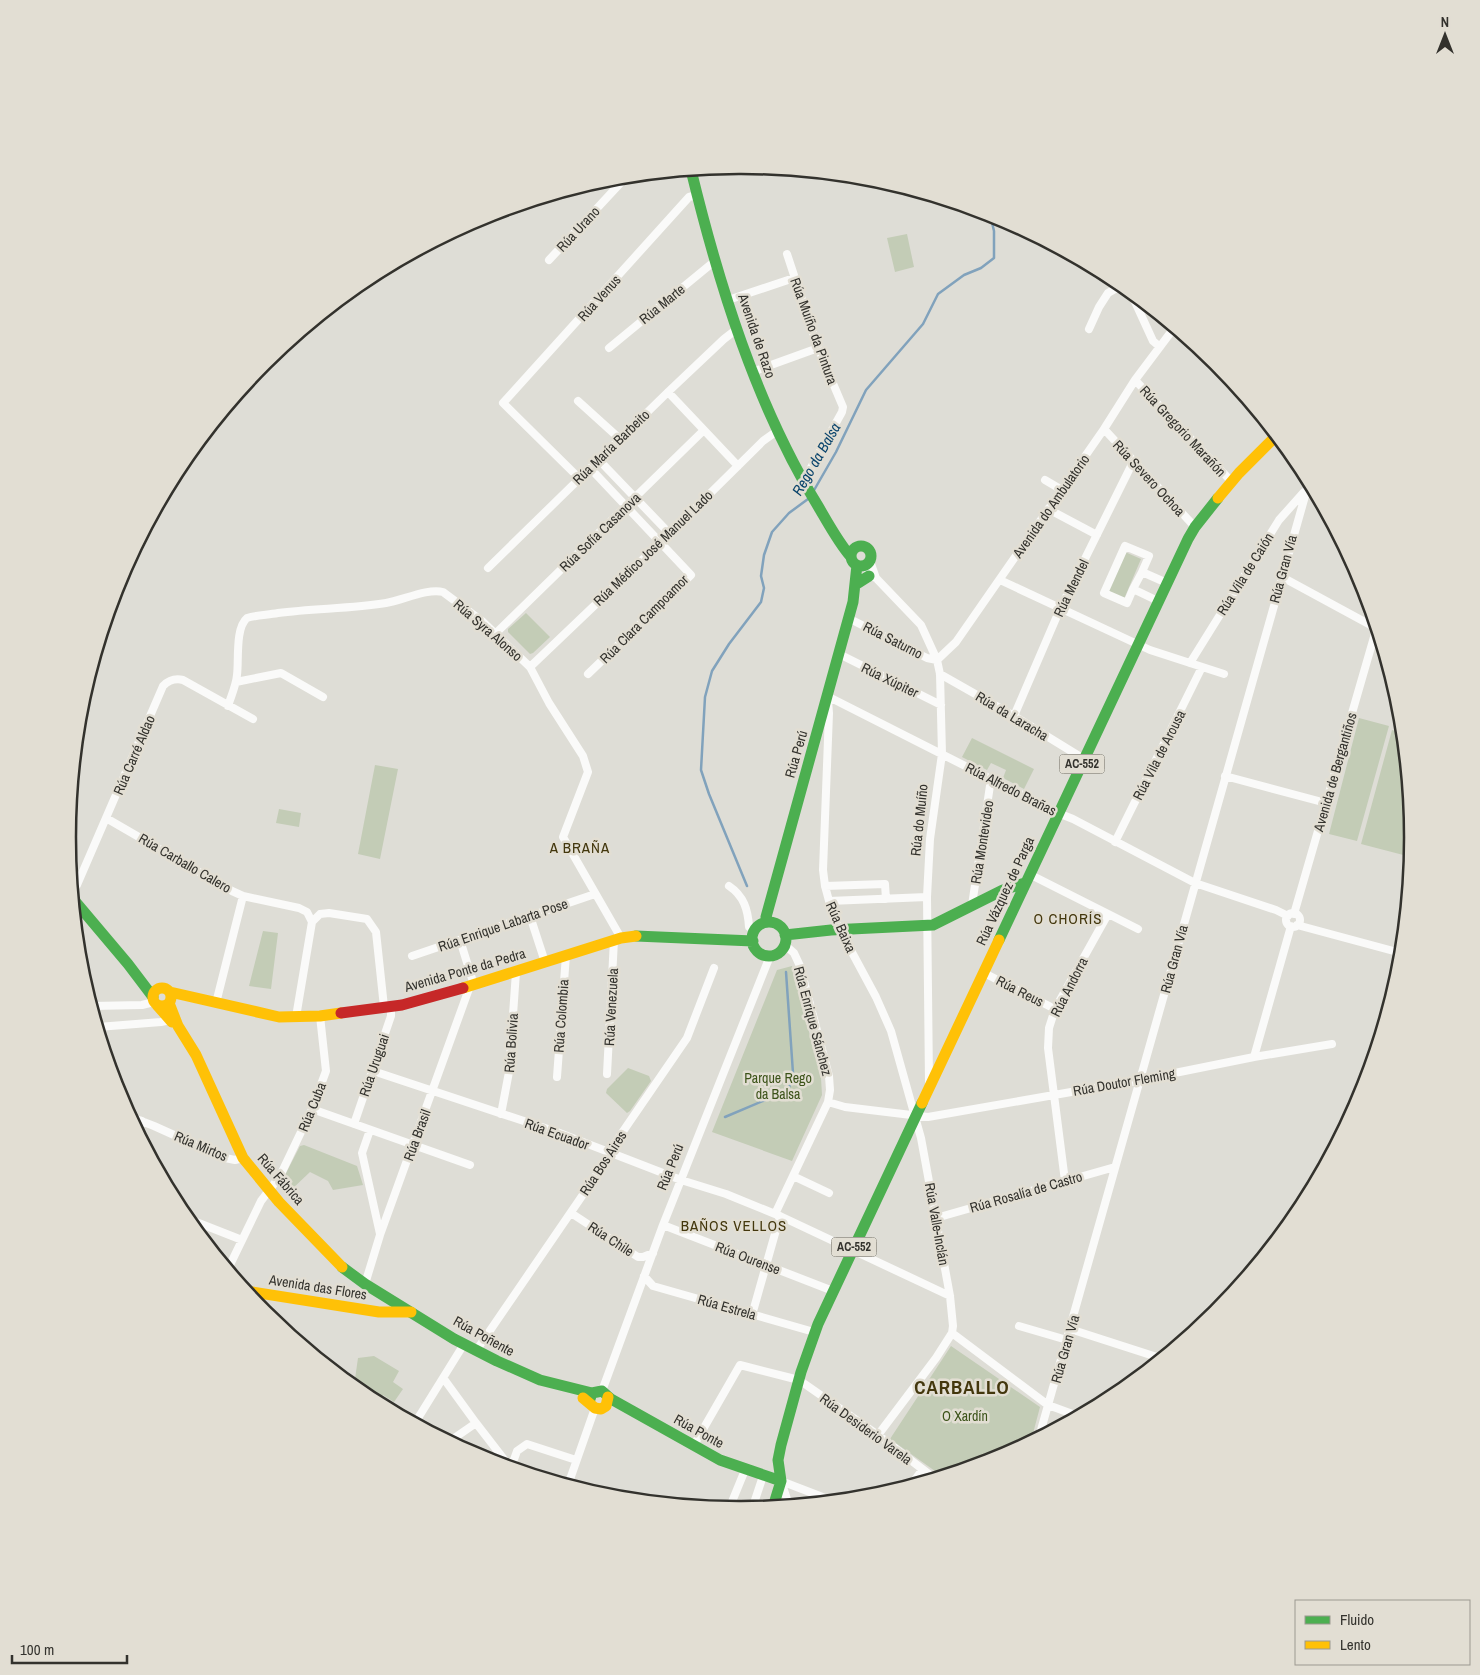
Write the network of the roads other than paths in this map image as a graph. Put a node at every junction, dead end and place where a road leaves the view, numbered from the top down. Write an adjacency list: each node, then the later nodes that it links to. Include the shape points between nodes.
1 (692, 175): 3 (main road, Avenida de Razo)
2 (618, 186): 5 (street, Rúa Urano)
3 (697, 195): 6 (main road, Avenida de Razo); 30 (street, Rúa Venus, via 689,198 503,403)
4 (787, 254): 7 (street, Rúa Muíño da Pintura)
5 (549, 260)
6 (716, 260): 9 (main road, Avenida de Razo); 15 (street, Rúa Marte)
7 (794, 278): 9 (street); 16 (street, Rúa Muíño da Pintura)
8 (1114, 290): 12 (street, via 1099,307)
9 (728, 300): 11 (main road, Avenida de Razo)
10 (1137, 306): 14 (street, via 1153,341)
11 (737, 329): 17 (main road, Avenida de Razo); 19 (street, Rúa María Barbeito)
12 (1089, 329)
13 (1171, 332): 14 (street, Avenida do Ambulatorio)
14 (1160, 347): 18 (street, Avenida do Ambulatorio)
15 (609, 348)
16 (818, 348): 17 (street); 31 (street, Rúa Muíño da Pintura, via 843,407)
17 (752, 372): 23 (main road, Avenida de Razo)
18 (1135, 380): 21 (street, Avenida do Ambulatorio); 33 (street, Rúa Gregorio Marañón)
19 (668, 392): 22 (street); 24 (street, Rúa María Barbeito)
20 (578, 401): 24 (street)
21 (1104, 429): 27 (street, Rúa Severo Ochoa); 34 (street, Avenida do Ambulatorio)
22 (704, 430): 28 (street); 37 (street, Rúa Sofía Casanova)
23 (777, 431): 28 (street, Rúa Médico José Manuel Lado); 31 (main road, Avenida de Razo)
24 (620, 439): 26 (street, Rúa María Barbeito)
25 (1272, 440): 33 (main road, Rúa Vázquez de Parga / AC-552)
26 (598, 459): 29 (street, Rúa María Barbeito); 37 (street)
27 (1133, 462): 41 (street, Rúa Severo Ochoa); 43 (street, Rúa Mendel)
28 (738, 466): 42 (street, Rúa Médico José Manuel Lado)
29 (590, 468): 30 (street, Rúa María Barbeito); 39 (street)
30 (579, 478): 48 (street, Rúa María Barbeito)
31 (802, 479): 38 (main road, Avenida de Razo)
32 (1045, 480): 34 (street)
33 (1232, 482): 41 (main road, Rúa Vázquez de Parga / AC-552)
34 (1062, 490): 40 (street, Avenida do Ambulatorio)
35 (1306, 491): 63 (street, Rúa Vila de Caión, via 1279,520)
36 (1307, 494): 50 (street, Rúa Gran Vía)
37 (635, 497): 39 (street, Rúa Sofía Casanova); 42 (street)
38 (816, 503): 45 (main road, Rúa do Muíño)
39 (626, 506): 44 (street); 58 (street, Rúa Sofía Casanova)
40 (1048, 509): 43 (street); 51 (street, Avenida do Ambulatorio)
41 (1195, 527): 52 (main road, Rúa Vázquez de Parga / AC-552)
42 (669, 533): 44 (street, Rúa Médico José Manuel Lado)
43 (1097, 535): 55 (street, Rúa Mendel)
44 (661, 542): 64 (street, Rúa Médico José Manuel Lado); 66 (street, Rúa Clara Campoamor, via 691,575)
45 (842, 543): 46 (main road); 47 (main road, Rúa do Muíño)
46 (858, 546): 47 (main road, via 853,550); 47 (main road, Rúa do Muíño, via 865,546 872,556)
47 (865, 567): 56 (main road, Rúa Perú); 62 (street, Rúa do Muíño, via 921,625)
48 (488, 568)
49 (1142, 572): 52 (street); 53 (street); 53 (street, via 1148,556 1125,546 1104,593 1127,603)
50 (1282, 577): 57 (street); 80 (street, Rúa Gran Vía)
51 (1000, 580): 55 (street); 62 (street, Avenida do Ambulatorio, via 956,642)
52 (1167, 583): 54 (main road, Rúa Vázquez de Parga / AC-552)
53 (1133, 589): 54 (street)
54 (1158, 601): 60 (main road, Rúa Vázquez de Parga / AC-552)
55 (1060, 609): 60 (street); 74 (street, Rúa Mendel)
56 (848, 618): 61 (main road, Rúa Perú); 62 (street, Rúa Saturno)
57 (1369, 625)
58 (496, 633): 64 (street, Rúa Syra Alonso); 69 (street, Rúa Syra Alonso, via 436,590 386,603 247,618 241,629)
59 (1373, 639): 82 (street, Avenida de Bergantiños)
60 (1138, 645): 63 (street); 79 (main road, Rúa Vázquez de Parga / AC-552)
61 (839, 654): 70 (main road, Rúa Perú); 72 (street, Rúa Xúpiter)
62 (937, 660): 67 (street, Rúa do Muíño)
63 (1190, 663): 65 (street)
64 (530, 667): 92 (street, Rúa Syra Alonso, via 583,756 588,772 563,837)
65 (1202, 667): 68 (street); 85 (street, Rúa Vila de Arousa)
66 (588, 674)
67 (940, 674): 72 (street, Rúa do Muíño); 74 (street, Rúa da Laracha)
68 (1224, 674)
69 (236, 682): 71 (street, via 281,674); 73 (street)
70 (827, 696): 76 (main road, Rúa Perú); 77 (street, Rúa Baixa); 78 (street, Rúa Alfredo Brañas)
71 (323, 697)
72 (941, 705): 78 (street, Rúa do Muíño)
73 (228, 706): 75 (street, Rúa Carré Aldao); 84 (street, Rúa Carré Aldao, via 178,678 163,686)
74 (1014, 716): 79 (street, Rúa da Laracha)
75 (253, 719)
76 (815, 742): 77 (street); 103 (main road, Rúa Perú, via 766,917)
77 (828, 747): 91 (street, Rúa Baixa)
78 (942, 754): 81 (street, Rúa Alfredo Brañas); 94 (street, Rúa do Muíño, via 930,839)
79 (1084, 759): 83 (main road, Rúa Vázquez de Parga / AC-552)
80 (1226, 776): 82 (street); 88 (street, Rúa Gran Vía)
81 (991, 779): 83 (street, Rúa Alfredo Brañas); 97 (street, Rúa Montevideo)
82 (1326, 803): 100 (street, Avenida de Bergantiños)
83 (1058, 814): 85 (street, Rúa Alfredo Brañas); 86 (main road, Rúa Vázquez de Parga / AC-552)
84 (106, 818): 87 (street, Rúa Carré Aldao); 93 (street, Rúa Carballo Calero)
85 (1115, 842): 88 (street, Rúa Alfredo Brañas)
86 (1037, 857): 89 (main road, Rúa Vázquez de Parga / AC-552); 89 (main road, via 1029,863)
87 (78, 882)
88 (1195, 883): 100 (street, Rúa Alfredo Brañas); 135 (street, Rúa Gran Vía)
89 (1022, 884): 97 (main road); 99 (street); 119 (main road, Rúa Vázquez de Parga / AC-552)
90 (729, 886): 108 (street, via 736,890 747,908 749,927)
91 (825, 886): 95 (street, via 885,884); 96 (street, Rúa Baixa)
92 (595, 894): 101 (street, Rúa Enrique Labarta Pose); 109 (street)
93 (243, 896): 102 (street, Rúa Carballo Calero, via 299,908 307,912); 122 (street)
94 (928, 897): 95 (street); 104 (street, Rúa do Muíño)
95 (886, 899): 96 (street)
96 (829, 901): 107 (street, Rúa Baixa)
97 (972, 905): 104 (main road)
98 (80, 908): 121 (main road, Rúa Fábrica)
99 (1108, 914): 106 (street); 125 (street, Rúa Andorra)
100 (1291, 915): 105 (street, via 1286,921)
101 (530, 916): 110 (street, Rúa Enrique Labarta Pose); 116 (street)
102 (312, 922): 124 (street, Rúa Uruguai, via 320,914 329,913 367,919 376,932); 127 (street)
103 (769, 922): 108 (main road, via 763,923); 111 (main road, via 781,927)
104 (928, 926): 107 (main road); 136 (street, Rúa do Muíño)
105 (1294, 926): 112 (street); 131 (street)
106 (1138, 929)
107 (840, 930): 111 (main road, via 802,934); 142 (street, Rúa Baixa, via 891,1031)
108 (754, 936): 109 (main road, Avenida Ponte da Pedra, via 700,939 641,935); 115 (main road, via 757,950)
109 (618, 939): 113 (main road, Avenida Ponte da Pedra); 133 (street, Rúa Venezuela)
110 (460, 940): 114 (street, Rúa Enrique Labarta Pose); 120 (street)
111 (785, 941): 115 (main road, via 779,952); 139 (street, Rúa Enrique Sánchez, via 800,966 829,1076)
112 (1394, 951)
113 (566, 955): 116 (main road, Avenida Ponte da Pedra); 134 (street, Rúa Colombia)
114 (412, 956)
115 (770, 956): 152 (street, Rúa Perú)
116 (545, 962): 118 (main road, Avenida Ponte da Pedra)
117 (714, 968): 147 (street, Rúa Bos Aires, via 687,1038 615,1143)
118 (516, 972): 120 (main road, Avenida Ponte da Pedra); 141 (street, Rúa Bolivia, via 509,1072)
119 (984, 973): 125 (street, Rúa Reus); 136 (main road, Rúa Vázquez de Parga / AC-552)
120 (472, 986): 124 (main road, Avenida Ponte da Pedra); 137 (street, Rúa Brasil)
121 (162, 998): 122 (main road, Avenida Ponte da Pedra, via 185,996); 123 (street, via 142,1005); 128 (main road, Rúa Fábrica)
122 (216, 1003): 127 (main road, Avenida Ponte da Pedra, via 266,1015)
123 (98, 1006)
124 (388, 1006): 126 (main road, Avenida Ponte da Pedra); 132 (street, Rúa Uruguai, via 391,1016)
125 (1056, 1009): 138 (street, Rúa Andorra, via 1049,1028 1048,1048)
126 (320, 1016): 127 (main road, Avenida Ponte da Pedra); 140 (street, Rúa Cuba, via 326,1071)
127 (296, 1017)
128 (174, 1023): 129 (street); 148 (main road, Rúa Fábrica, via 196,1055)
129 (104, 1027)
130 (1332, 1044): 131 (street, Rúa Doutor Fleming)
131 (1254, 1057): 135 (street, Rúa Doutor Fleming)
132 (373, 1071): 137 (street, Rúa Ecuador); 144 (street, Rúa Uruguai)
133 (607, 1074)
134 (557, 1077)
135 (1140, 1080): 138 (street, Rúa Doutor Fleming); 150 (street, Rúa Gran Vía)
136 (928, 1088): 142 (main road, Rúa Vázquez de Parga / AC-552)
137 (432, 1091): 141 (street, Rúa Ecuador); 146 (street, Rúa Brasil)
138 (1054, 1095): 142 (street, Rúa Doutor Fleming, via 928,1117); 153 (street, Rúa Andorra)
139 (828, 1102): 142 (street, Rúa Doutor Fleming); 151 (street)
140 (312, 1109): 144 (street); 154 (street, Rúa Cuba)
141 (501, 1114): 147 (street, Rúa Ecuador)
142 (915, 1116): 158 (street, Rúa Valle-Inclán); 163 (main road, Rúa Vázquez de Parga / AC-552)
143 (142, 1121): 148 (street, Rúa Mirtos, via 225,1158)
144 (354, 1124): 145 (street)
145 (370, 1130): 146 (street); 161 (street, via 362,1153)
146 (413, 1145): 149 (street); 161 (street, Rúa Brasil)
147 (611, 1154): 152 (street, Rúa Ecuador); 156 (street, Rúa Bos Aires)
148 (243, 1158): 154 (main road, Rúa Fábrica)
149 (470, 1165)
150 (1115, 1168): 153 (street, Rúa Rosalía de Castro); 177 (street, Rúa Gran Vía)
151 (793, 1176): 155 (street); 157 (street)
152 (681, 1180): 157 (street, Rúa Ecuador); 160 (street, Rúa Perú)
153 (1065, 1181): 158 (street, Rúa Rosalía de Castro)
154 (269, 1191): 162 (street, Rúa Cuba); 168 (main road, Rúa Fábrica, via 340,1266)
155 (829, 1193)
156 (571, 1213): 164 (street, Rúa Chile, via 638,1257); 182 (street, Rúa Bos Aires)
157 (777, 1215): 163 (street, Rúa Ecuador); 166 (street)
158 (936, 1218): 171 (street, Rúa Valle-Inclán)
159 (200, 1224): 162 (street)
160 (663, 1225): 164 (street, Rúa Perú); 166 (street, Rúa Ourense)
161 (380, 1235): 168 (street, Rúa Brasil)
162 (242, 1240): 165 (street, Rúa Cuba)
163 (853, 1250): 169 (main road, Rúa Vázquez de Parga / AC-552); 171 (street, Rúa Ecuador)
164 (653, 1253): 167 (street, Rúa Perú)
165 (231, 1263)
166 (766, 1265): 169 (street, Rúa Ourense); 175 (street)
167 (644, 1276): 175 (street, Rúa Estrela, via 653,1286); 186 (street, Rúa Perú)
168 (365, 1284): 172 (main road, Rúa Fábrica)
169 (833, 1291): 178 (main road, Rúa Vázquez de Parga / AC-552)
170 (257, 1292): 173 (main road, Avenida das Flores)
171 (950, 1296): 179 (street, Rúa Valle-Inclán)
172 (389, 1298): 173 (main road, via 389,1306); 174 (main road, Rúa Fábrica)
173 (384, 1312): 174 (main road, Avenida das Flores)
174 (411, 1312): 181 (main road, Rúa Poñente)
175 (752, 1315): 178 (street, Rúa Estrela)
176 (1019, 1326): 180 (street)
177 (1070, 1329): 180 (street, Rúa Gran Vía); 183 (street)
178 (814, 1332): 185 (main road, Rúa Vázquez de Parga / AC-552)
179 (952, 1333): 187 (street); 192 (street)
180 (1067, 1340): 187 (street, Rúa Gran Vía)
181 (464, 1344): 182 (main road, Rúa Poñente); 184 (street)
182 (476, 1351): 186 (main road, Rúa Poñente, via 553,1386)
183 (1154, 1356)
184 (444, 1378): 189 (street); 190 (street)
185 (799, 1380): 192 (street, Rúa Desiderio Varela); 194 (street, via 740,1365); 204 (main road, AC-552, via 779,1453)
186 (597, 1398): 194 (main road, Rúa Ponte); 196 (street, Rúa Perú)
187 (1048, 1405): 188 (street); 191 (street, Rúa Gran Vía)
188 (1070, 1413)
189 (418, 1418)
190 (476, 1423): 193 (street); 195 (street)
191 (1041, 1429)
192 (878, 1435): 199 (street, Rúa Desiderio Varela)
193 (455, 1437)
194 (694, 1445): 198 (main road, Rúa Ponte)
195 (503, 1457)
196 (576, 1460): 197 (street, via 527,1444 517,1451); 203 (street, Rúa Perú)
197 (513, 1461)
198 (745, 1470): 201 (main road, Rúa Ponte); 208 (street)
199 (922, 1470): 200 (street, Rúa Desiderio Varela); 202 (street)
200 (928, 1474)
201 (763, 1476): 204 (main road, Rúa Ponte); 209 (street)
202 (916, 1478)
203 (570, 1479)
204 (781, 1482): 205 (street); 206 (main road, AC-552); 207 (street)
205 (821, 1497)
206 (775, 1500)
207 (787, 1500)
208 (732, 1501)
209 (755, 1501)

